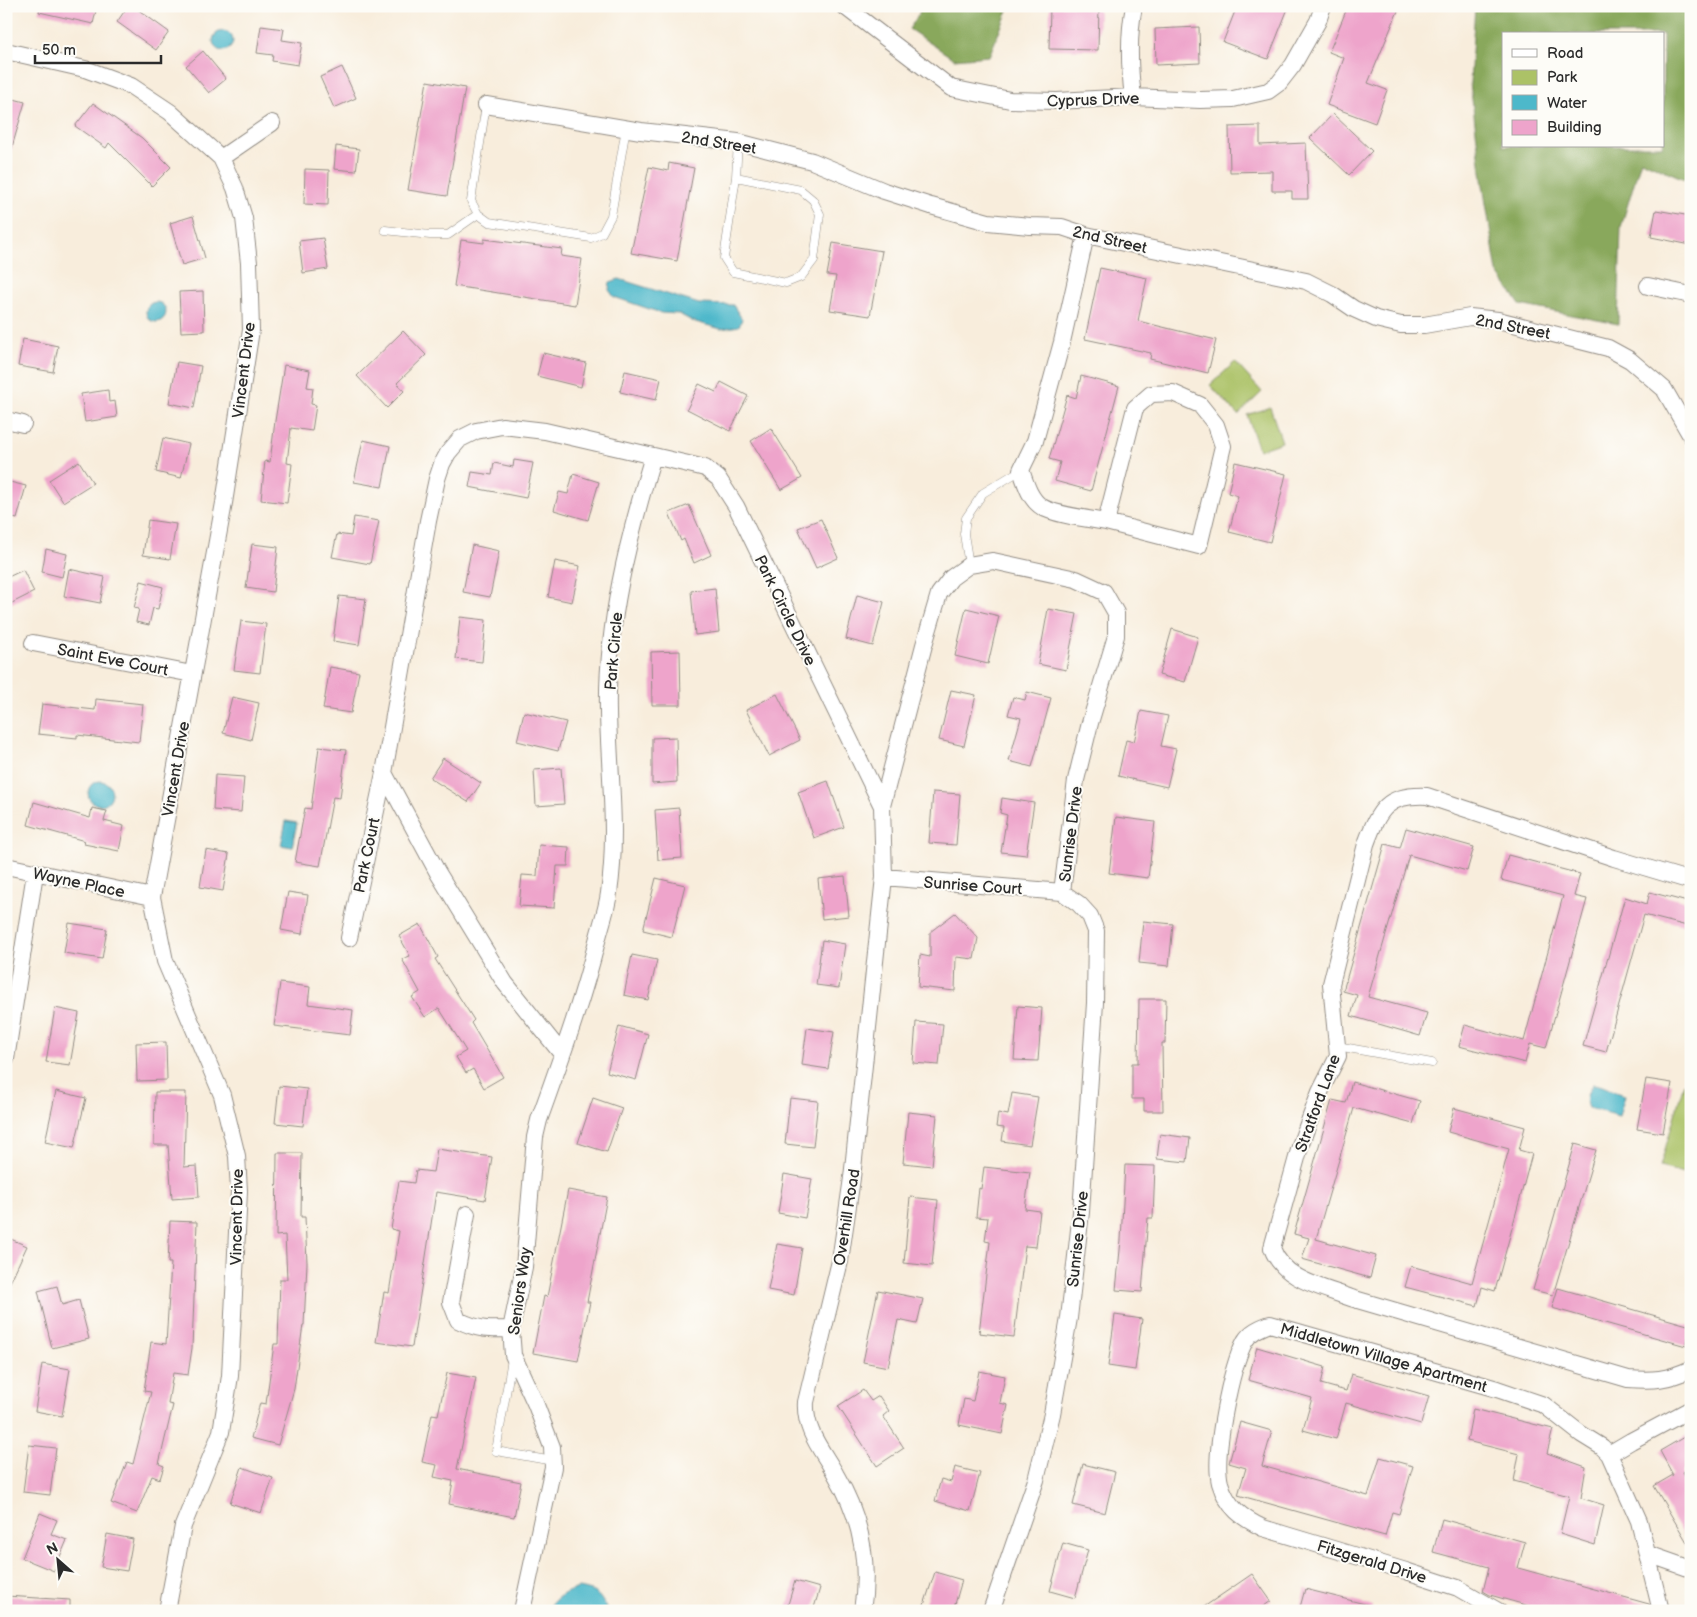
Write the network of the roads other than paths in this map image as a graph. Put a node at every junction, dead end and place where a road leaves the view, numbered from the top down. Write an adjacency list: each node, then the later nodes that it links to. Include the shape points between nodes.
1 (844, 6): 5 (street, Cyprus Drive, via 951,88 1010,100)
2 (1134, 6): 5 (street, via 1130,28)
3 (1323, 6): 5 (street, Cyprus Drive, via 1293,65 1279,83 1268,90 1233,99)
4 (6, 50): 10 (street, Vincent Drive, via 85,69 131,86 170,112)
5 (1133, 97)
6 (486, 105): 8 (street, 2nd Street); 12 (lane, via 471,201)
7 (272, 123): 10 (street)
8 (626, 128): 9 (street, 2nd Street); 12 (lane, via 611,216 602,233 591,238 489,222)
9 (738, 142): 11 (lane); 14 (street, 2nd Street, via 812,161 884,191 988,222 1062,227)
10 (221, 158): 25 (street, Vincent Drive, via 244,218 251,330 224,503)
11 (736, 177): 11 (lane, via 724,258 728,265 733,272 786,283 801,277 814,260 820,214 813,200 801,190)
12 (478, 214): 13 (lane, via 448,235)
13 (385, 230)
14 (1086, 236): 19 (street, 2nd Street, via 1306,281 1354,309 1401,325 1424,325 1470,317 1498,320 1608,348 1630,360 1664,389); 21 (street, via 1035,440)
15 (1648, 286): 16 (street)
16 (1691, 295)
17 (6, 420): 18 (street)
18 (23, 424)
19 (1691, 436)
20 (654, 456): 26 (street, via 545,431 502,426 476,430 454,446 442,464 430,512); 27 (street, Park Circle Drive, via 705,468 722,484 736,506); 36 (street, Park Circle, via 636,515 616,611 610,662 608,711 613,828 609,894 585,989)
21 (1021, 470): 22 (street, via 1033,498 1041,507); 23 (lane, via 983,493 966,518 964,534)
22 (1106, 522): 22 (street, via 1135,408 1151,394 1173,393 1200,405 1216,424 1223,446 1199,546)
23 (969, 565): 27 (street, Sunrise Drive, via 951,578 939,594); 32 (street, Sunrise Drive, via 993,561 1076,579 1104,592 1116,613 1116,636 1076,780)
24 (33, 643): 25 (street, Saint Eve Court)
25 (192, 674): 33 (street, Vincent Drive)
26 (384, 773): 34 (street, Park Court); 36 (street, via 438,873 504,983)
27 (882, 806): 30 (street, Overhill Road)
28 (6, 866): 29 (street, Wayne Place)
29 (35, 873): 33 (street, Wayne Place); 37 (street)
30 (884, 877): 32 (street, Sunrise Court); 51 (street, Overhill Road, via 840,1261 805,1415 812,1437 837,1476 859,1523 865,1557)
31 (1691, 881): 35 (street, Stratford Lane, via 1427,796 1396,798 1374,821 1331,984)
32 (1062, 892): 52 (street, Sunrise Drive, via 1090,916 1096,931 1095,1003 1080,1212 1069,1318 1052,1414 1036,1480)
33 (152, 897): 49 (street, Vincent Drive, via 165,961 222,1095 237,1156 239,1192 230,1376 221,1432 183,1526)
34 (349, 938)
35 (1337, 1046): 38 (lane); 42 (street, Stratford Lane, via 1338,1056 1320,1092 1301,1144 1272,1248 1282,1267 1306,1281 1351,1298 1628,1379 1654,1381)
36 (562, 1054): 40 (street, Seniors Way, via 535,1137 524,1267)
37 (6, 1059)
38 (1432, 1063)
39 (467, 1214): 40 (street, via 451,1302 458,1320 475,1328)
40 (512, 1329): 41 (street, Seniors Way)
41 (513, 1355): 45 (street, Seniors Way, via 552,1447); 45 (lane, via 496,1451)
42 (1691, 1369)
43 (1691, 1409): 44 (street)
44 (1609, 1454): 46 (street, Middletown Village Apartment, via 1544,1405 1270,1324 1253,1330 1245,1341 1229,1388 1224,1417 1218,1468 1220,1482); 47 (street, Middletown Village Apartment, via 1639,1521)
45 (553, 1461): 50 (street, Seniors Way)
46 (1244, 1519): 53 (street, Fitzgerald Drive, via 1263,1528 1458,1588)
47 (1648, 1554): 48 (street); 54 (street, Middletown Village Apartment)
48 (1691, 1569)
49 (167, 1611)
50 (522, 1611)
51 (862, 1611)
52 (991, 1611)
53 (1498, 1611)
54 (1661, 1611)

